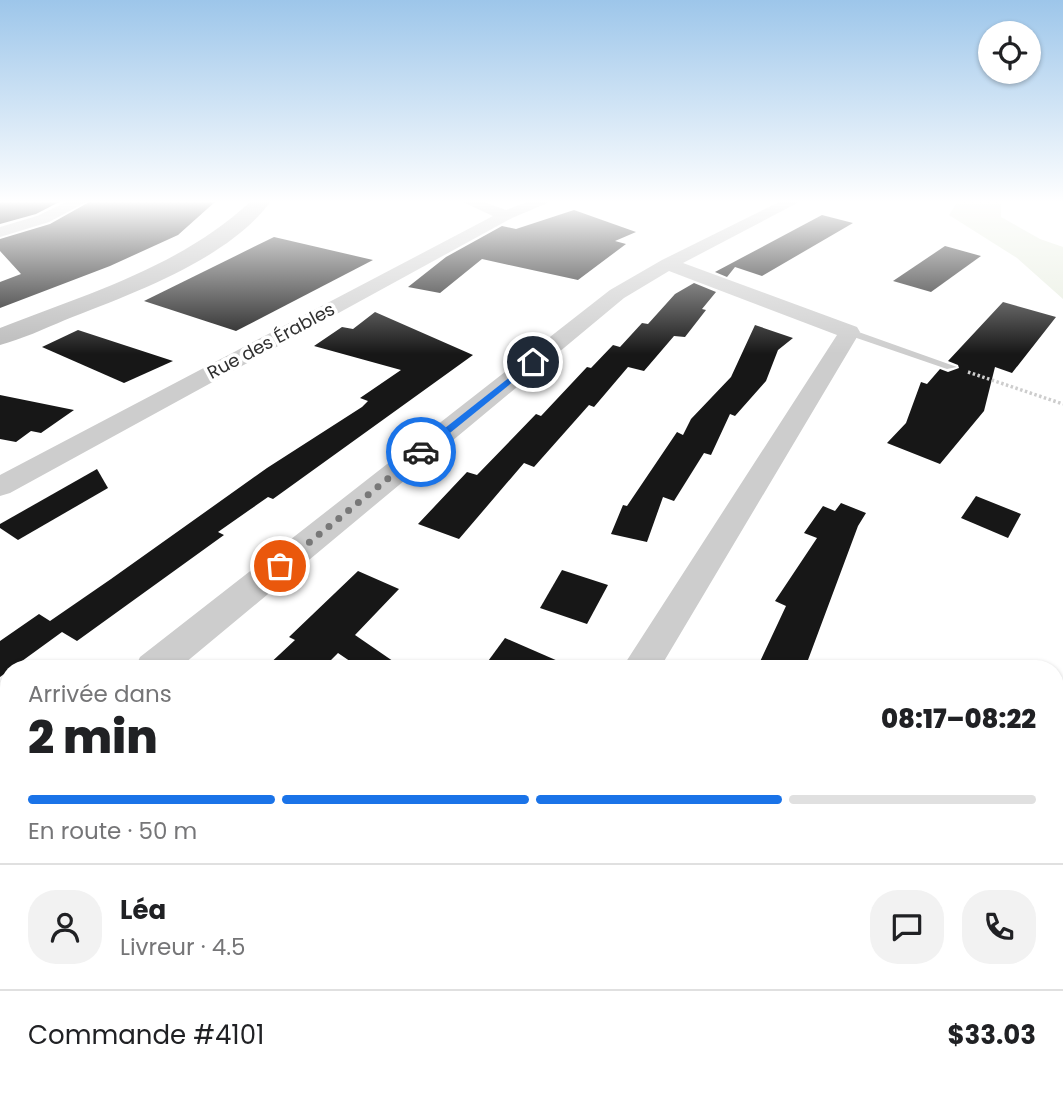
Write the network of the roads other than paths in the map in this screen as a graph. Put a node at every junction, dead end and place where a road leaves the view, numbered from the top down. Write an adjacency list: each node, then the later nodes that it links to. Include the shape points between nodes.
1 (196, 252): 6 (street)
2 (437, 252): 8 (street, Rue des Érables)
3 (692, 252): 4 (street)
4 (668, 264): 5 (street); 9 (street, via 617,293)
5 (849, 332): 7 (lane); 10 (street)
6 (0, 337)
7 (951, 367)
8 (0, 487)
9 (163, 660)
10 (645, 660)

